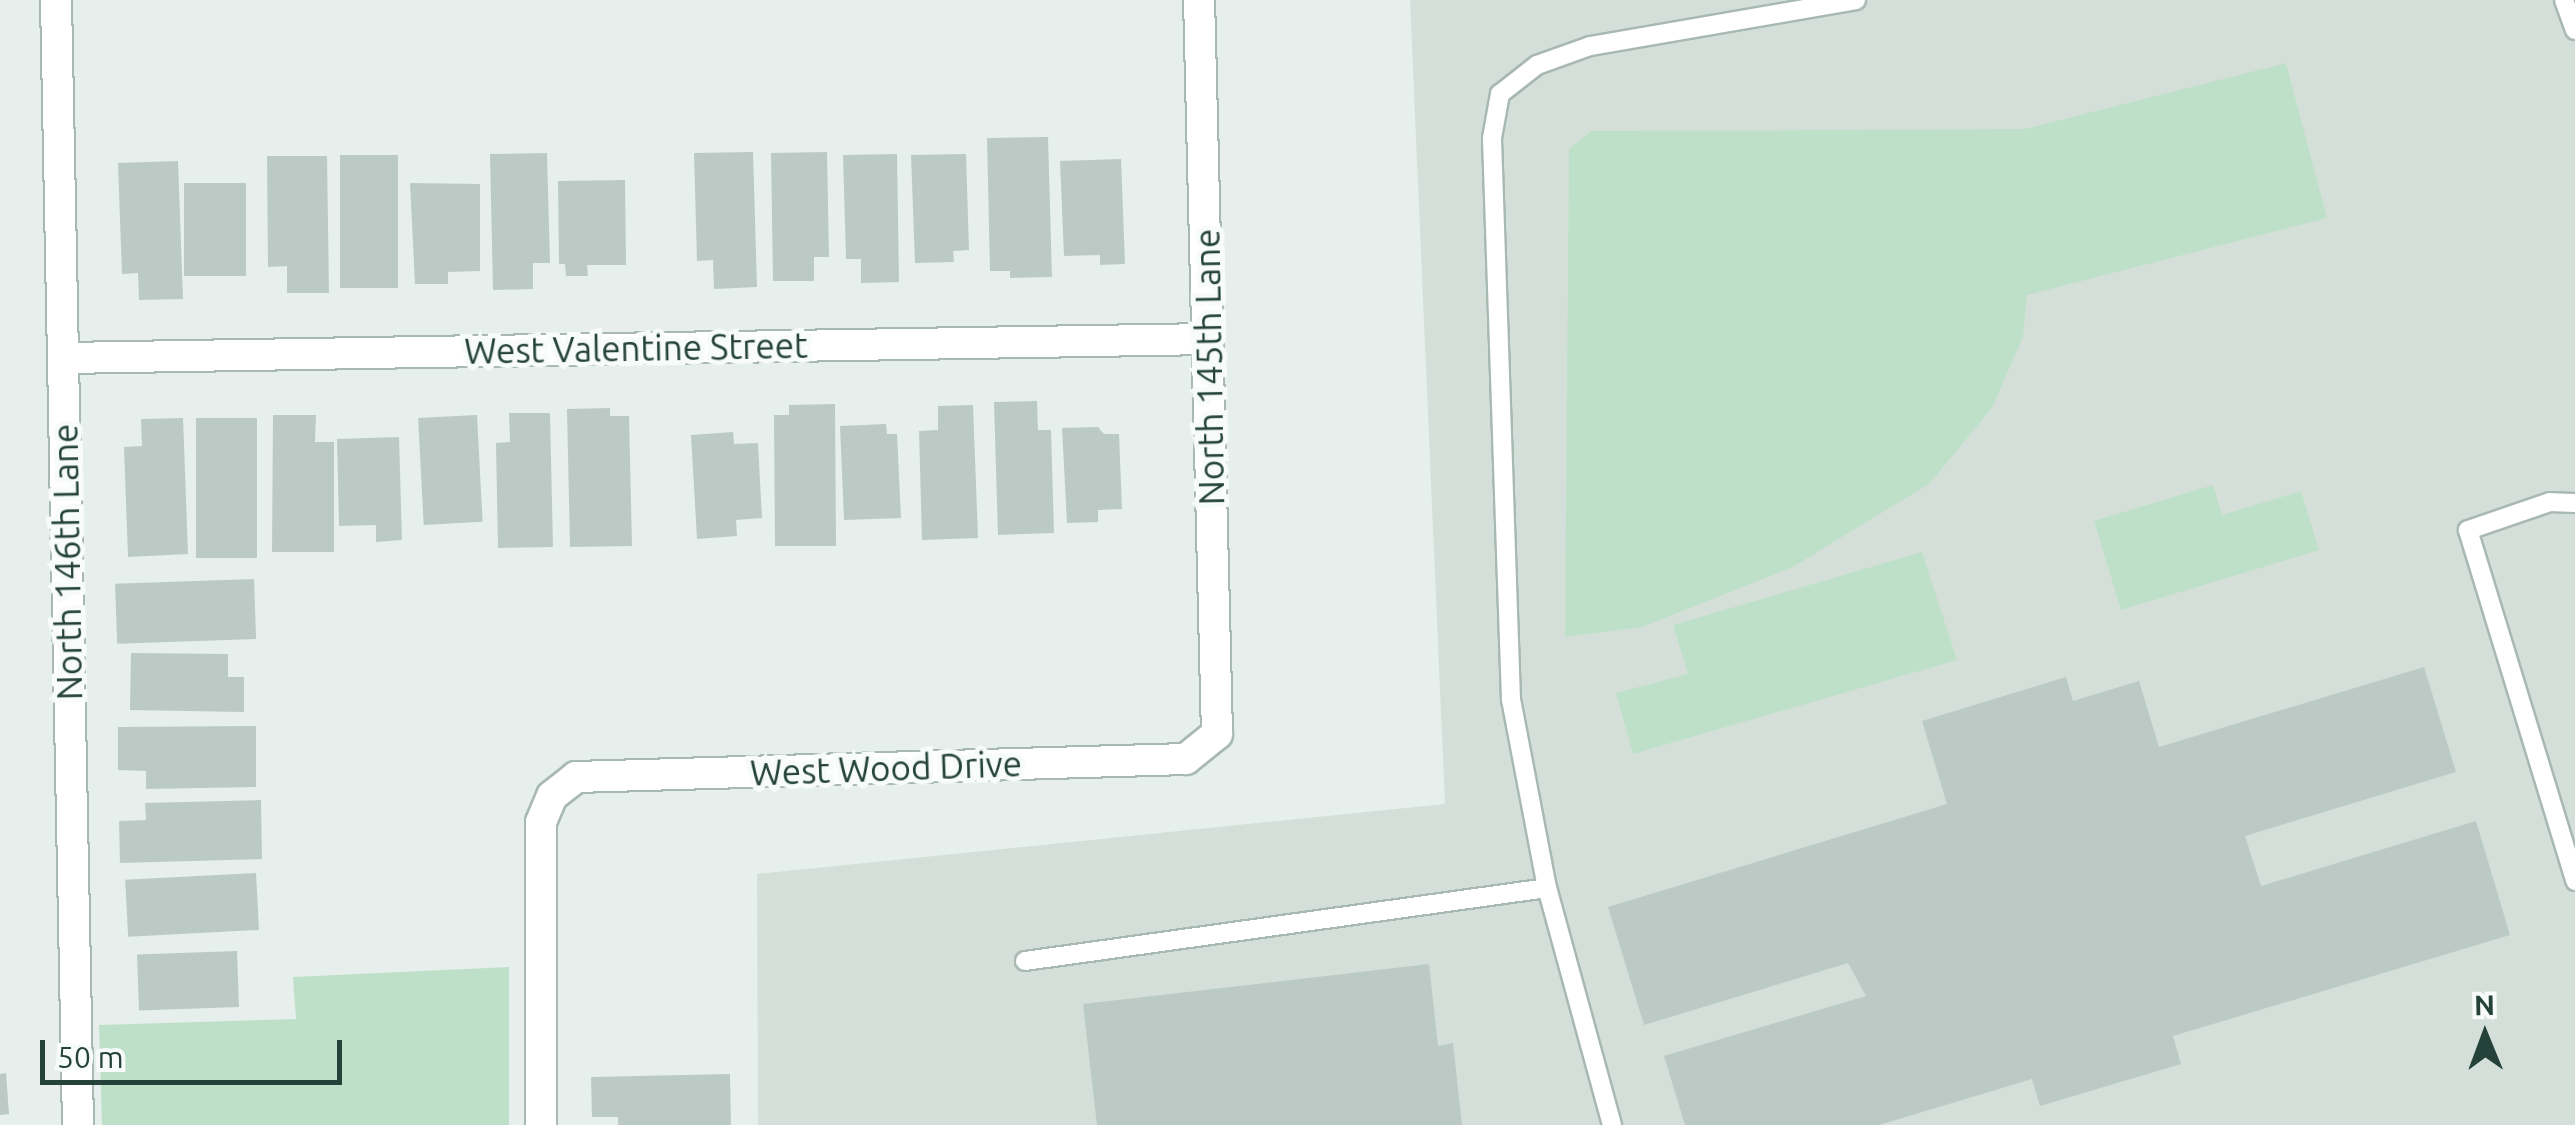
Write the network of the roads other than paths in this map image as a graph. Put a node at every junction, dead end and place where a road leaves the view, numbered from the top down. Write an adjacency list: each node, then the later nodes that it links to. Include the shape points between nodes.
1 (56, 0): 7 (street, North 146th Lane)
2 (1199, 0): 6 (street, North 145th Lane)
3 (1856, 0): 11 (lane, via 1590,46 1537,65 1500,94 1492,138 1507,649 1519,767)
4 (2564, 0): 5 (lane)
5 (2575, 30)
6 (1208, 338): 7 (street, West Valentine Street); 9 (street, North 145th Lane)
7 (64, 358): 13 (street, North 146th Lane)
8 (2575, 503): 10 (lane, via 2550,502 2468,530)
9 (1217, 734): 14 (street, West Wood Drive, via 1186,759 576,777 552,796 541,822)
10 (2575, 881)
11 (1547, 888): 12 (lane); 15 (lane)
12 (1025, 961)
13 (78, 1125)
14 (541, 1125)
15 (1612, 1125)

